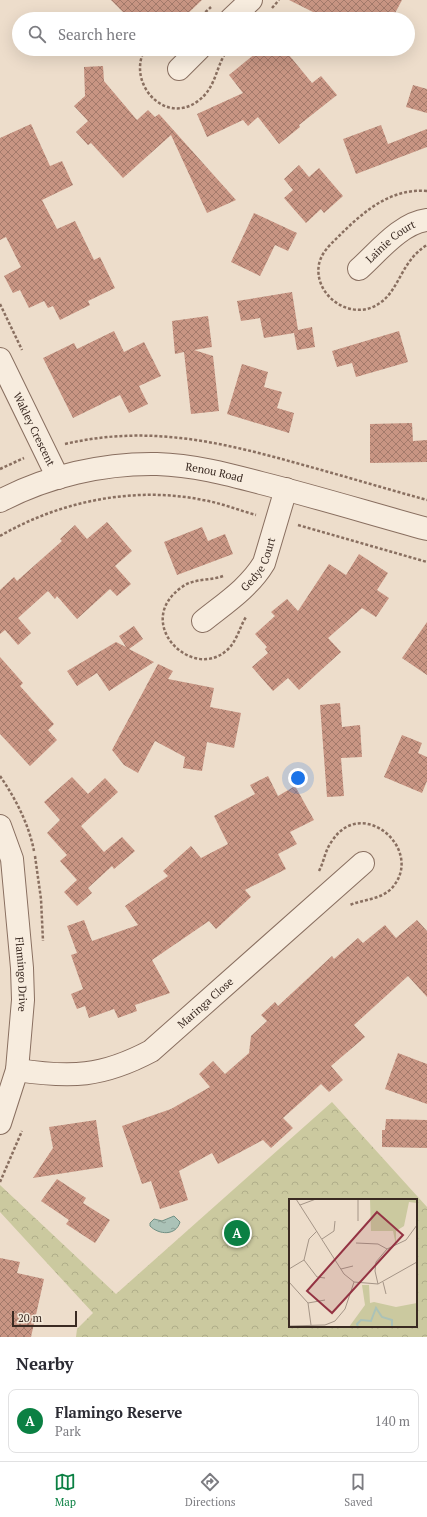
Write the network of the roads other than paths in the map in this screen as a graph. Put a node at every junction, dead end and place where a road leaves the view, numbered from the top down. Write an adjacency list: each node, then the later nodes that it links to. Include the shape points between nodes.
1 (251, 0): 2 (street)
2 (238, 12)
3 (192, 56): 4 (street)
4 (179, 69)
5 (427, 220): 6 (street, Lainie Court, via 409,226)
6 (359, 269)
7 (0, 358): 8 (street, Wakley Crescent)
8 (58, 478): 9 (street, Renou Road, via 117,467 157,464 189,466); 10 (street, Renou Road)
9 (286, 489): 11 (street, Renou Road); 12 (street, Gedye Court, via 264,563 250,582)
10 (0, 501)
11 (427, 530)
12 (203, 621)
13 (0, 826): 15 (street, Flamingo Drive, via 12,859 22,968 22,1021)
14 (363, 863): 15 (street, Maringa Close, via 151,1051 121,1065 85,1075)
15 (17, 1070): 16 (street, Flamingo Drive)
16 (0, 1123)

